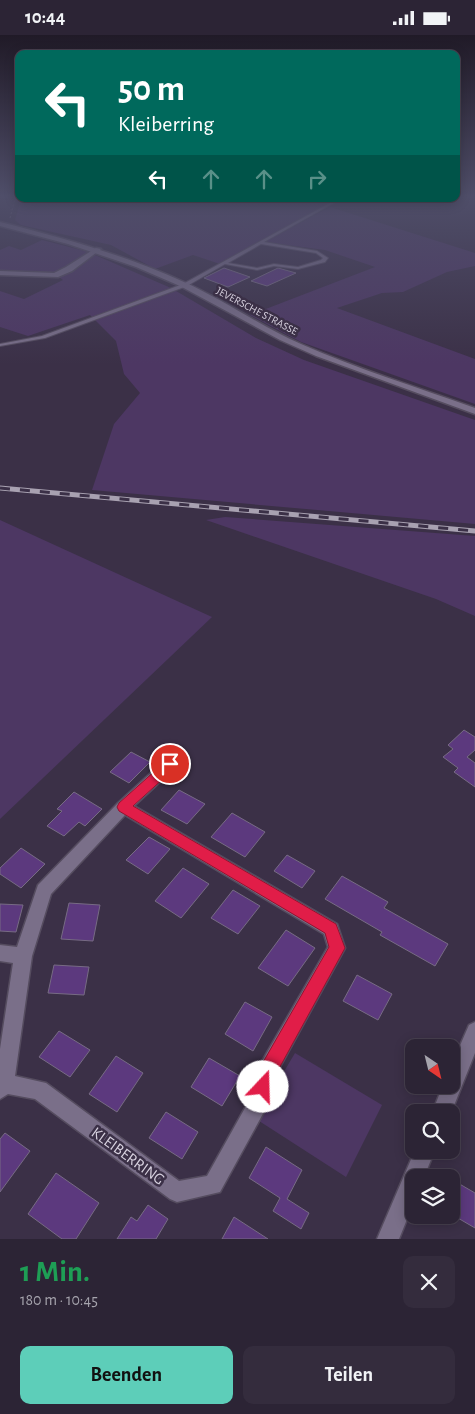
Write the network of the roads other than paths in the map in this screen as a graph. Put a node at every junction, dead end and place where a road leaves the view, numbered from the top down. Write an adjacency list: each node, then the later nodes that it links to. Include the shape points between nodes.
1 (95, 251): 6 (street, via 55,275)
2 (103, 251): 7 (street, JEVERSCHE STRASSE)
3 (245, 251): 5 (lane)
4 (312, 251): 5 (lane, via 326,258 298,268 274,265 252,269)
5 (224, 263): 7 (lane)
6 (0, 273)
7 (185, 285): 8 (lane, via 42,337); 9 (street, JEVERSCHE STRASSE, via 298,345 371,375)
8 (0, 345)
9 (475, 411)
10 (170, 764): 11 (street, KLEIBERRING)
11 (124, 807): 13 (street, KLEIBERRING, via 44,890); 15 (street, KLEIBERRING, via 331,929 337,948 268,1070 258,1103 214,1185 177,1192 39,1090)
12 (0, 953): 13 (street)
13 (23, 956): 15 (street, KLEIBERRING)
14 (475, 1031): 16 (street)
15 (2, 1087)
16 (445, 1104)
17 (421, 1159): 18 (street)
18 (388, 1239)

